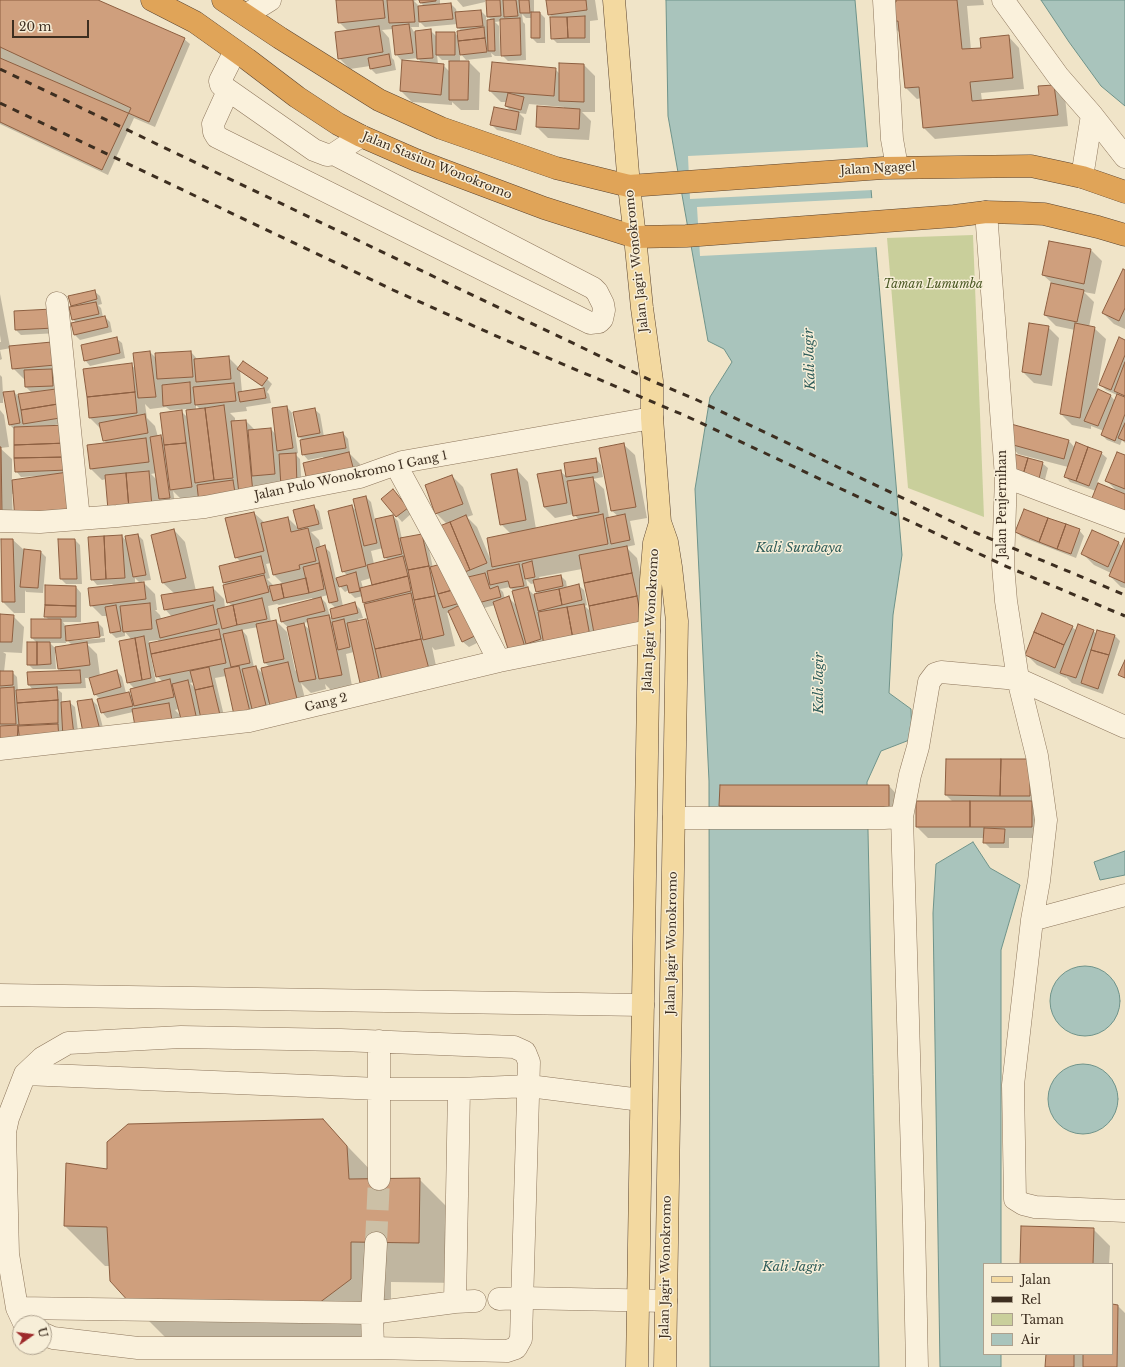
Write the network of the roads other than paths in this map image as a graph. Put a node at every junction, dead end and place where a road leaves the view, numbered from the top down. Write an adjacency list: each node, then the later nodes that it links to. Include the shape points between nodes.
1 (152, 0): 8 (highway, Jalan Stasiun Wonokromo, via 195,22)
2 (223, 0): 7 (highway)
3 (270, 0): 7 (street)
4 (614, 0): 16 (main road, Jalan Jagir Wonokromo)
5 (884, 0): 14 (street, via 892,139)
6 (1003, 0): 10 (street, via 1058,76)
7 (246, 15): 16 (highway, via 379,100 441,128 556,168)
8 (235, 51): 9 (street, via 220,81); 11 (highway, Jalan Stasiun Wonokromo, via 297,98)
9 (228, 91): 12 (street, via 314,150 327,155); 12 (street, via 213,124 217,137 590,323 602,320 603,304 593,288)
10 (1092, 115): 13 (street); 15 (street)
11 (361, 136): 12 (street); 20 (highway, Jalan Stasiun Wonokromo, via 416,160 544,208)
12 (334, 154)
13 (1125, 157)
14 (890, 168): 15 (highway, Jalan Ngagel, via 1031,166); 16 (highway, Jalan Ngagel)
15 (1082, 177): 17 (highway, Jalan Ngagel)
16 (629, 186): 20 (main road, Jalan Jagir Wonokromo)
17 (1125, 192)
18 (986, 212): 19 (highway, via 1044,214); 20 (highway, via 686,236); 24 (street, Jalan Penjernihan)
19 (1125, 236)
20 (636, 237): 22 (main road, Jalan Jagir Wonokromo, via 652,381)
21 (57, 303): 25 (street)
22 (652, 418): 23 (street, Jalan Pulo Wonokromo I Gang 1); 27 (main road, Jalan Jagir Wonokromo)
23 (396, 465): 25 (street, Jalan Pulo Wonokromo I Gang 1, via 360,476 205,507); 30 (street)
24 (1006, 477): 28 (street); 31 (street, Jalan Penjernihan, via 1003,565)
25 (79, 519): 26 (street, Jalan Pulo Wonokromo I Gang 1, via 40,522)
26 (0, 521)
27 (660, 522): 29 (main road, Jalan Jagir Wonokromo, via 654,543); 35 (main road, Jalan Jagir Wonokromo, via 667,542 677,621)
28 (1125, 522)
29 (649, 631): 30 (street, Gang 2); 39 (main road, Jalan Jagir Wonokromo)
30 (499, 661): 33 (street, Gang 2, via 250,721)
31 (1018, 679): 32 (street); 34 (street, via 941,672 931,678 918,747); 37 (street, Jalan Penjernihan, via 1037,756 1046,820)
32 (1125, 727)
33 (0, 749)
34 (893, 817): 35 (street); 61 (street, via 914,1223)
35 (674, 818): 40 (main road, Jalan Jagir Wonokromo)
36 (1125, 894): 37 (street)
37 (1032, 920): 48 (street, Jalan Penjernihan, via 1013,1085 1015,1198 1023,1204 1035,1207)
38 (0, 995): 39 (street)
39 (643, 1005): 40 (main road); 46 (main road, Jalan Jagir Wonokromo)
40 (670, 1006): 54 (main road, Jalan Jagir Wonokromo)
41 (379, 1041): 42 (street, via 181,1038 68,1044 42,1058); 43 (street, via 514,1047 525,1052 529,1062); 44 (street)
42 (25, 1074): 44 (street); 50 (street, via 5,1132)
43 (529, 1086): 45 (street); 46 (street); 51 (street)
44 (379, 1089): 45 (street); 47 (street)
45 (459, 1089): 55 (street, via 465,1301)
46 (641, 1100): 53 (main road, Jalan Jagir Wonokromo)
47 (378, 1179)
48 (1125, 1211)
49 (376, 1243): 55 (street)
50 (4, 1253): 56 (street)
51 (522, 1298): 52 (street); 53 (street); 58 (street, via 521,1339 516,1348)
52 (499, 1299)
53 (638, 1300): 54 (street); 59 (main road, Jalan Jagir Wonokromo)
54 (666, 1301): 60 (main road, Jalan Jagir Wonokromo)
55 (372, 1313): 56 (street); 58 (street)
56 (20, 1315)
57 (52, 1338): 58 (street, via 138,1348)
58 (373, 1348)
59 (637, 1367)
60 (665, 1367)
61 (917, 1367)

